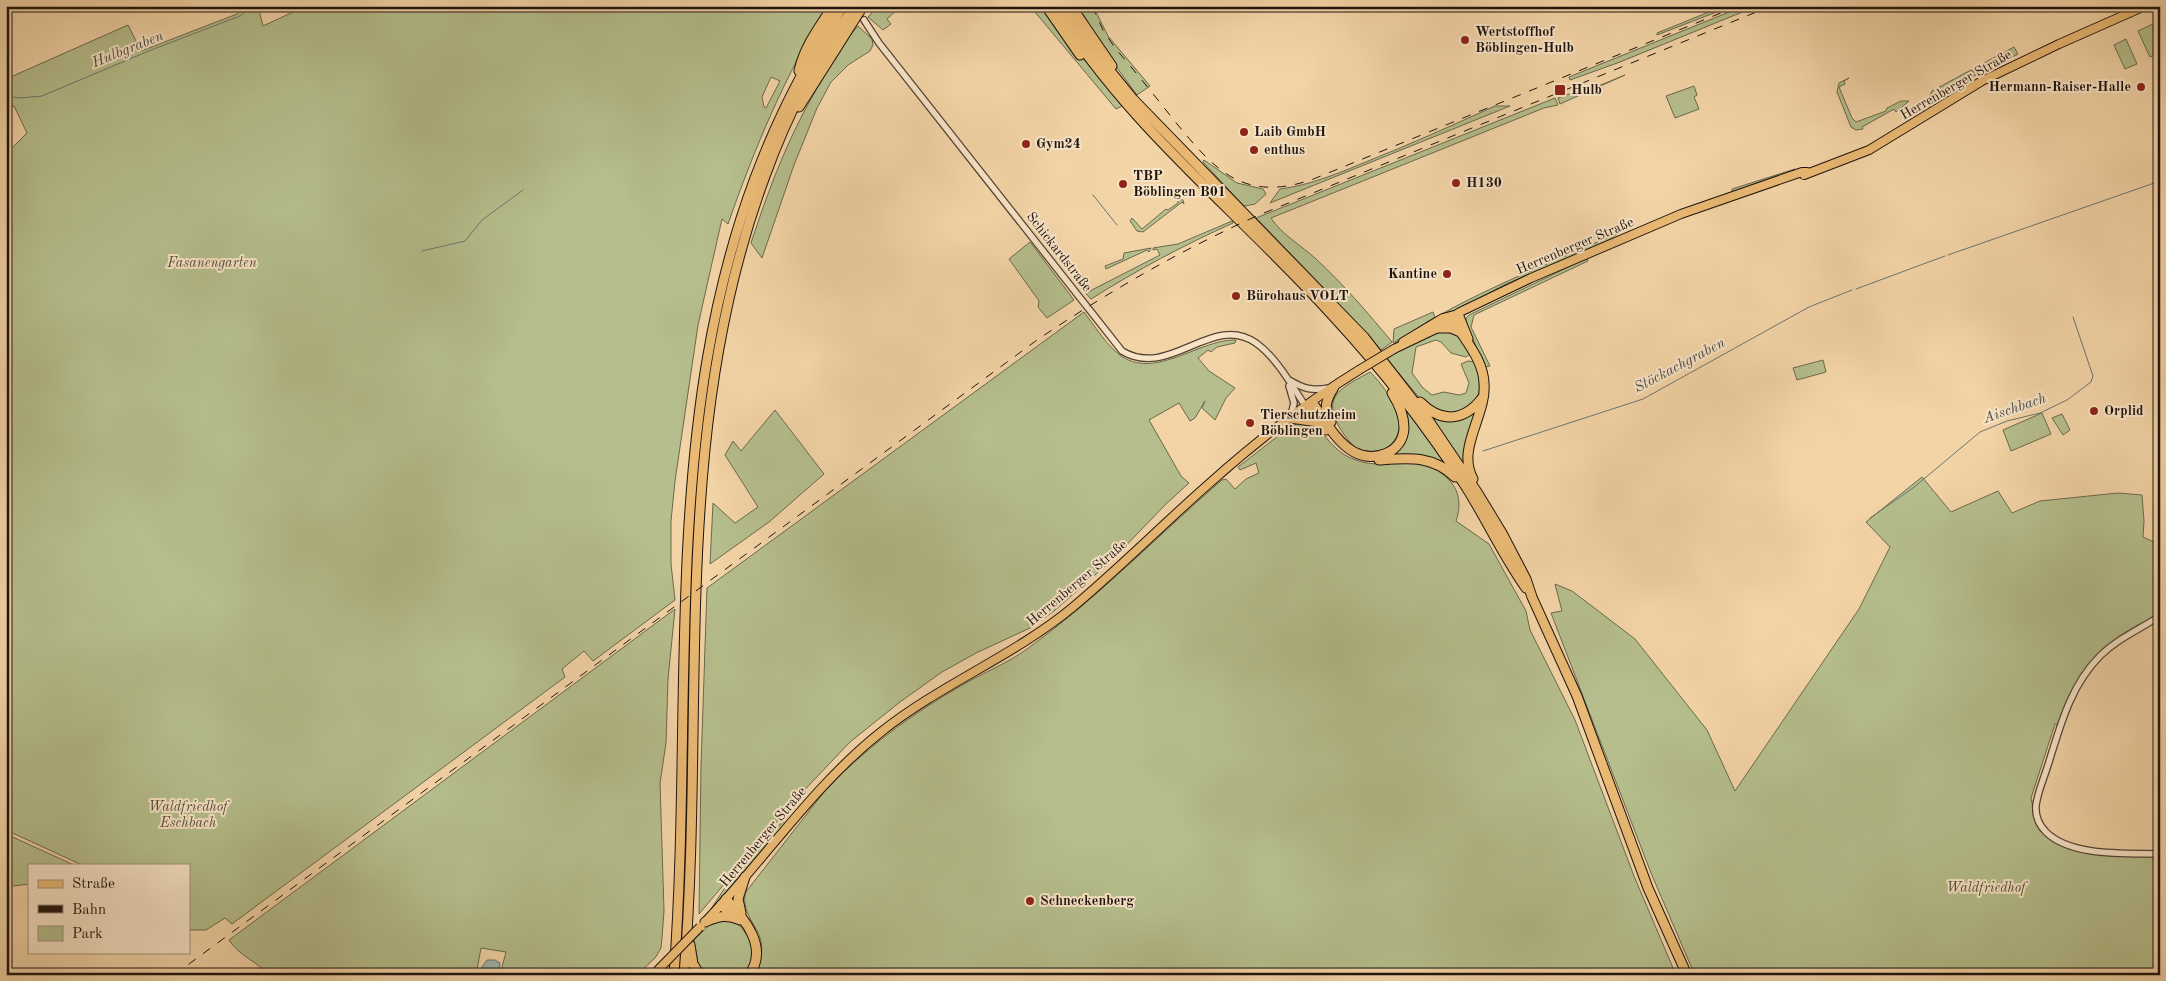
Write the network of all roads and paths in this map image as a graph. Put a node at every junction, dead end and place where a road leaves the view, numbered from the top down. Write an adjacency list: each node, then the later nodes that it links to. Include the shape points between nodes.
1 (834, 6): 14 (highway, via 801,59)
2 (842, 6): 14 (highway)
3 (855, 6): 16 (highway, via 817,65)
4 (864, 6): 13 (highway)
5 (870, 6): 13 (highway)
6 (1063, 6): 15 (highway)
7 (1071, 6): 11 (highway)
8 (1076, 6): 11 (highway)
9 (2145, 6): 17 (main road, Herrenberger Straße, via 1982,81 1877,146 1798,177 1761,186 1681,214 1531,278)
10 (1049, 8): 22 (highway, via 1082,57 1161,142 1332,314)
11 (1080, 19): 15 (highway, via 1122,80)
12 (864, 20): 24 (street, Schickardstraße, via 1122,351 1136,358 1157,358 1211,338 1235,335 1245,337 1262,348)
13 (852, 25): 16 (highway, via 808,96)
14 (796, 83): 43 (highway, via 767,144 740,218 720,292 701,394 686,557 680,867)
15 (1124, 88): 23 (highway, via 1168,137 1349,320)
16 (789, 117): 41 (highway, via 740,250 722,327 709,410 695,579)
17 (1458, 314): 18 (main road, Herrenberger Straße); 19 (highway, via 1454,322); 20 (highway); 21 (main road, Herrenberger Straße, via 1443,318)
18 (1438, 328): 19 (highway); 21 (main road, Herrenberger Straße)
19 (1460, 332): 20 (highway)
20 (1471, 348): 26 (highway, via 1483,375)
21 (1394, 349): 25 (main road, Herrenberger Straße, bridge)
22 (1368, 357): 30 (highway, via 1400,406 1404,431 1397,446 1380,456 1365,456); 31 (highway, via 1446,457)
23 (1390, 370): 26 (highway, via 1397,373 1427,408 1441,416 1463,415); 32 (highway, via 1445,443)
24 (1285, 377): 25 (street, via 1305,389); 27 (street, Schickardstraße); 28 (street, via 1294,400)
25 (1334, 387): 27 (main road, Herrenberger Straße); 30 (highway, via 1325,409)
26 (1483, 397): 32 (highway, via 1468,461)
27 (1309, 405): 28 (main road, Herrenberger Straße); 29 (highway); 30 (highway)
28 (1290, 418): 29 (highway); 36 (main road, Herrenberger Straße, via 1210,482 1058,619 1014,649 913,708 861,748 814,795)
29 (1318, 422): 31 (highway, via 1340,445 1357,456 1373,460 1416,458 1439,464 1456,478)
30 (1340, 440)
31 (1475, 503): 33 (highway)
32 (1485, 504): 33 (highway, via 1519,563)
33 (1534, 600): 47 (highway, via 1580,705 1662,924)
34 (2160, 616): 35 (street, via 2100,656 2078,686 2060,726 2036,805 2040,824 2056,840 2068,845 2098,851)
35 (2160, 854)
36 (746, 877): 37 (main road, Herrenberger Straße); 39 (highway, via 738,899)
37 (724, 902): 38 (highway); 39 (highway); 40 (main road, Herrenberger Straße)
38 (733, 916): 39 (highway); 40 (highway, via 720,916)
39 (743, 921): 46 (highway, via 754,938 757,950)
40 (703, 924): 42 (main road, Herrenberger Straße, bridge)
41 (686, 932): 44 (highway); 45 (highway, via 693,964)
42 (655, 973)
43 (674, 975)
44 (684, 975)
45 (700, 975)
46 (749, 975)
47 (1687, 975)

